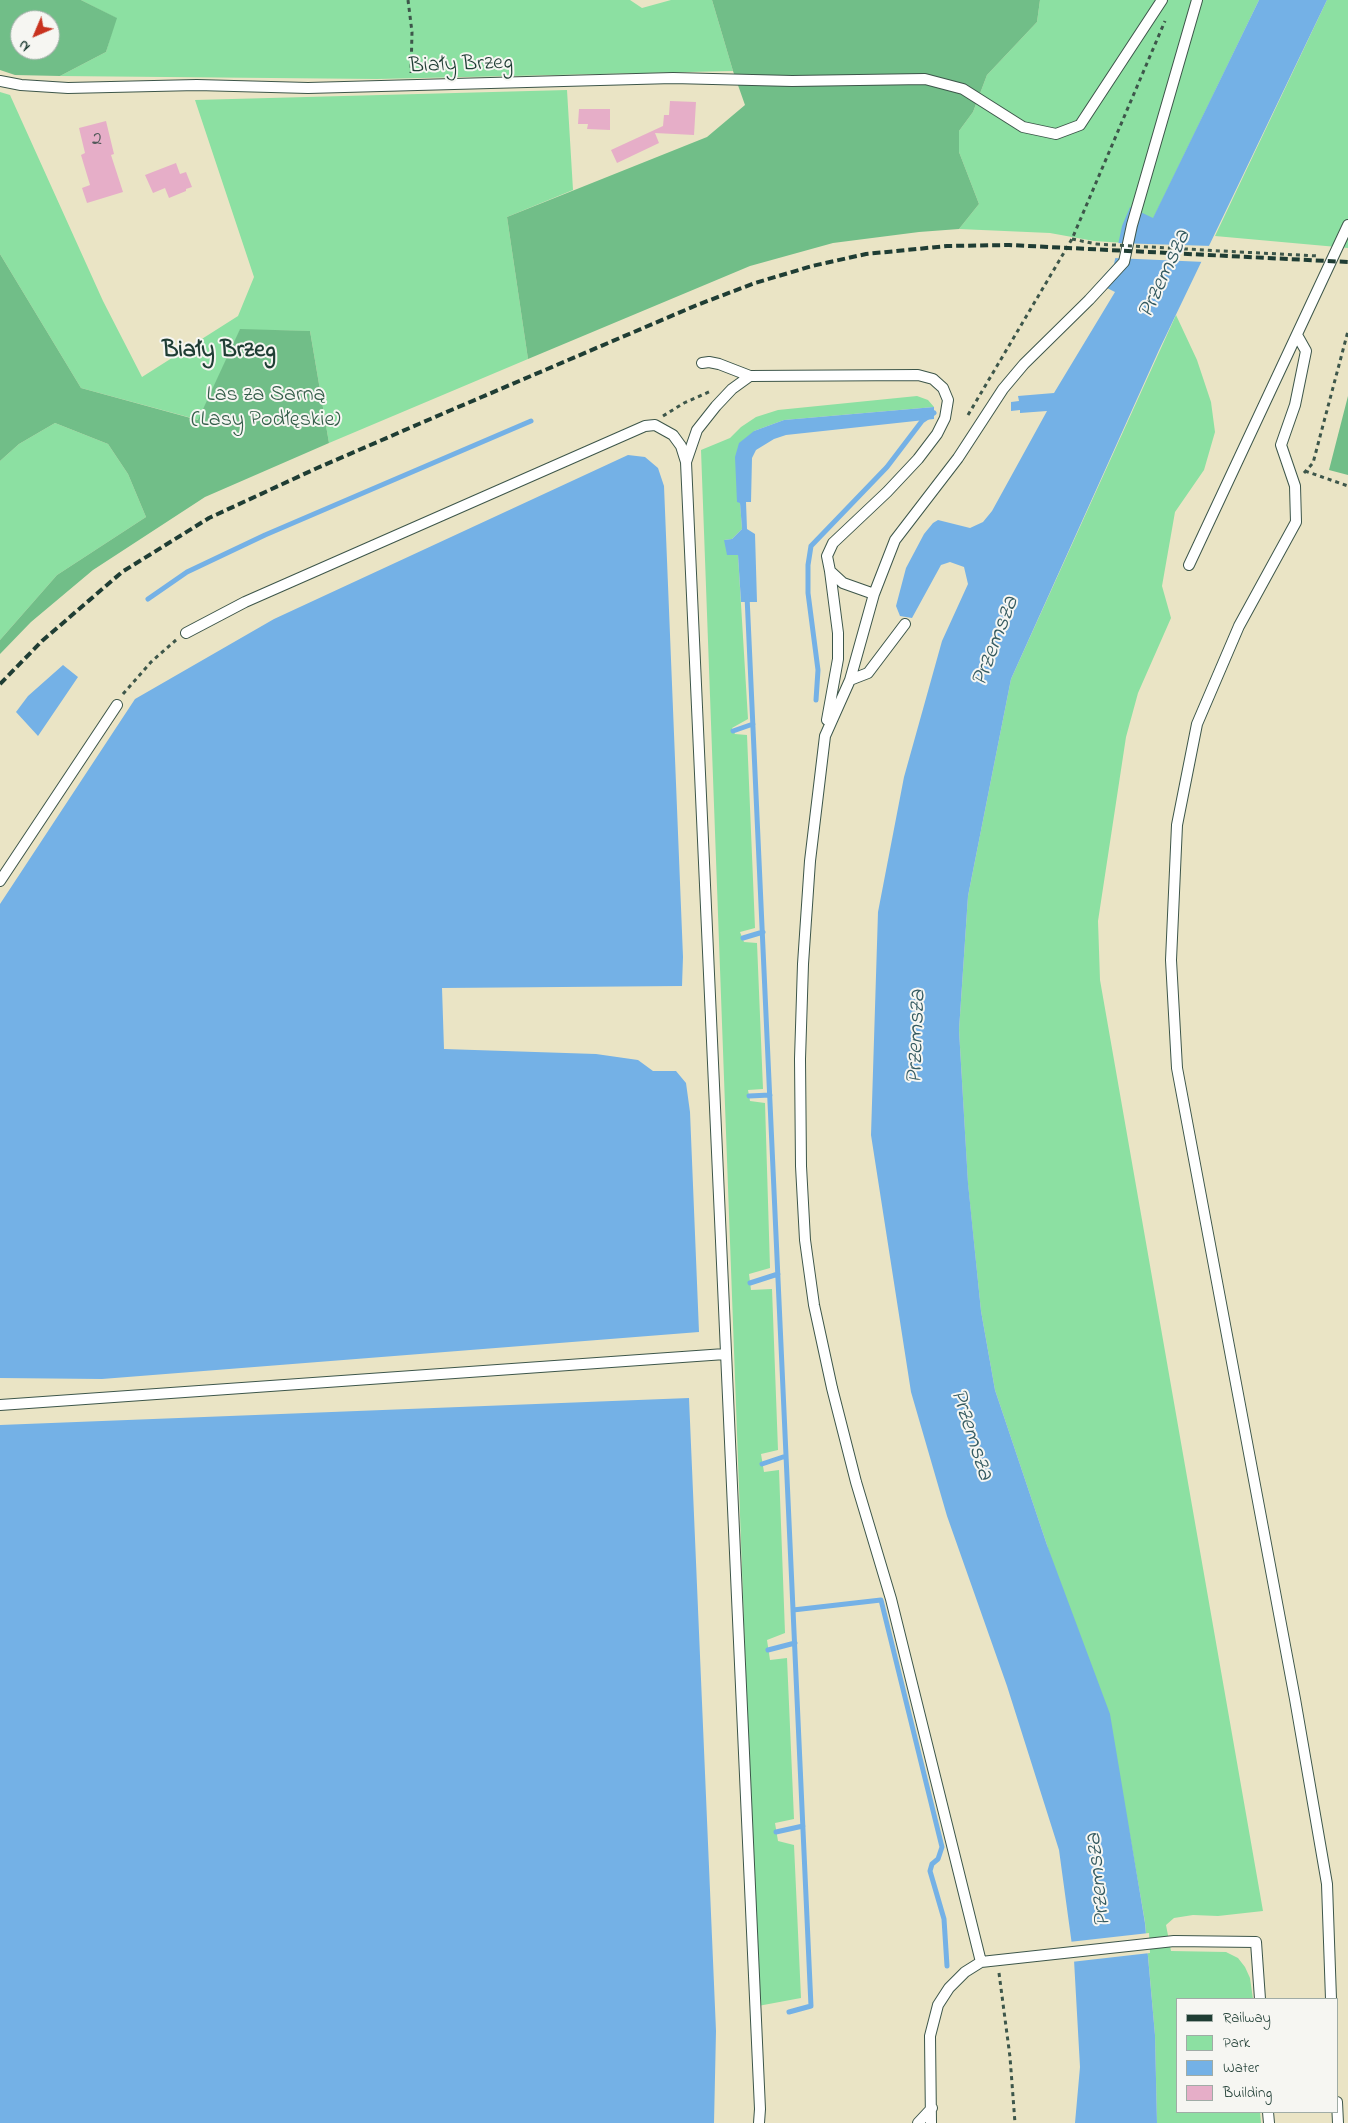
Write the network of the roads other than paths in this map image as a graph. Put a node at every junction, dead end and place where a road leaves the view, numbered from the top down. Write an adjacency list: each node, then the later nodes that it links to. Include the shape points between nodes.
1 (1162, 0): 3 (lane, Biały Brzeg, via 1080,125 1056,134 1023,127 963,89 924,79 673,78 308,88 197,85 68,88)
2 (1197, 0): 11 (lane, via 1124,262 1003,389 958,458 896,540)
3 (0, 81)
4 (1348, 225): 5 (lane)
5 (1297, 335): 9 (lane); 22 (lane, via 1306,351 1295,405 1281,445 1295,486 1296,522 1239,626 1197,724 1177,825 1171,960 1177,1068 1327,1884)
6 (702, 363): 7 (lane, via 720,364)
7 (750, 376): 8 (lane, via 721,400 697,430); 10 (lane, via 918,375 934,379 948,400 945,418 937,434 918,459 830,548 827,563)
8 (686, 462): 13 (lane, via 673,435 656,426 645,426 245,602); 18 (lane)
9 (1189, 565)
10 (830, 571): 11 (lane, via 843,583); 16 (lane, via 838,660)
11 (874, 594): 14 (lane)
12 (905, 624): 14 (lane, via 868,673)
13 (186, 632)
14 (850, 680): 16 (lane)
15 (117, 705): 17 (lane)
16 (825, 736): 20 (lane, via 810,861 803,964 800,1069 805,1240 814,1305 832,1388 891,1599)
17 (0, 881)
18 (725, 1354): 19 (lane); 24 (lane)
19 (0, 1405)
20 (981, 1962): 21 (lane, via 1174,1941 1256,1942); 23 (lane, via 965,1972 938,2005 930,2036)
21 (1260, 1998)
22 (1331, 1998)
23 (932, 2108): 25 (lane); 26 (lane)
24 (759, 2123)
25 (918, 2123)
26 (931, 2123)

